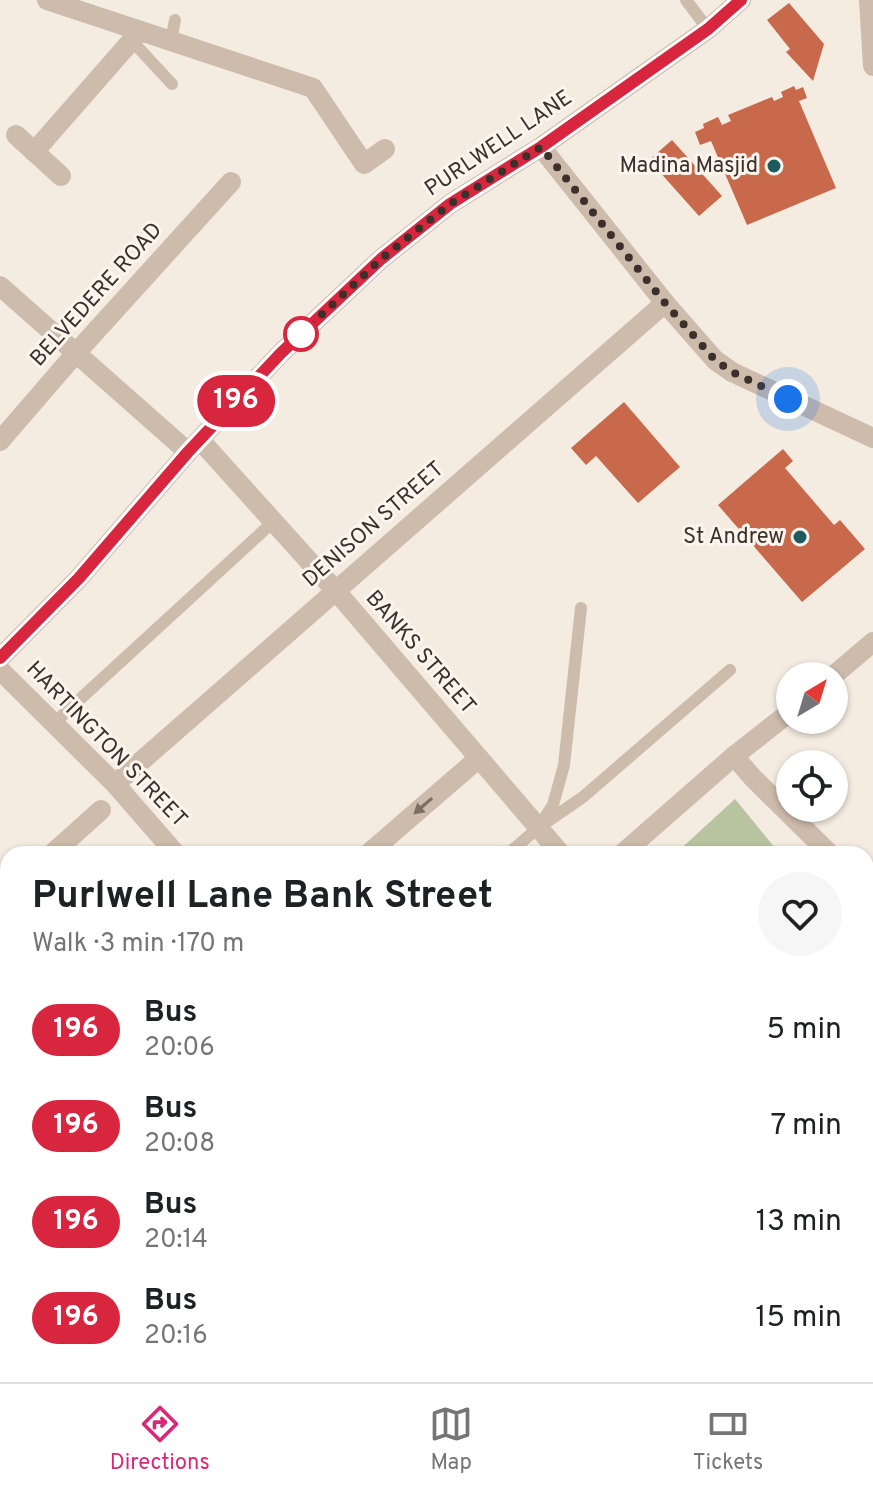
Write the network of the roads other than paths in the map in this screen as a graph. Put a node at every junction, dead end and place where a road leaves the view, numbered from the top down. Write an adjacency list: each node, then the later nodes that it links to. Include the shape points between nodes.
1 (47, 0): 7 (street)
2 (686, 0): 6 (lane)
3 (741, 0): 6 (street, PURLWELL LANE)
4 (869, 0): 9 (street)
5 (175, 20): 8 (lane)
6 (708, 29): 12 (street, PURLWELL LANE)
7 (136, 36): 8 (street); 10 (lane); 14 (street)
8 (171, 41): 13 (street, via 313,88 364,164)
9 (873, 66)
10 (172, 84)
11 (16, 135): 14 (street)
12 (541, 147): 18 (street); 22 (street, PURLWELL LANE, via 450,204 381,259 281,353)
13 (385, 149)
14 (34, 152): 15 (street)
15 (61, 176)
16 (231, 182): 19 (street, BELVEDERE ROAD)
17 (0, 286): 19 (street, BANKS STREET)
18 (665, 303): 20 (street, via 732,372); 24 (street, DENISON STREET)
19 (76, 353): 21 (street, BELVEDERE ROAD); 22 (street, BANKS STREET)
20 (873, 438)
21 (0, 441)
22 (194, 446): 23 (street, BANKS STREET); 27 (street, PURLWELL LANE, via 79,578)
23 (273, 522): 24 (street, BANKS STREET); 31 (lane)
24 (336, 591): 34 (street, BANKS STREET); 35 (street, DENISON STREET)
25 (581, 608): 37 (lane, via 564,765 553,805)
26 (873, 642): 28 (street)
27 (0, 658)
28 (848, 663)
29 (0, 670): 31 (street, HARTINGTON STREET)
30 (730, 670): 37 (lane, via 583,797)
31 (54, 723): 35 (street, HARTINGTON STREET)
32 (776, 723): 33 (street)
33 (734, 756): 43 (street); 44 (street)
34 (479, 758): 37 (street, BANKS STREET); 40 (street, one-way to 40)
35 (115, 784): 39 (street, HARTINGTON STREET)
36 (101, 810): 38 (street)
37 (538, 828): 41 (lane); 42 (street, BANKS STREET)
38 (61, 846)
39 (169, 846)
40 (377, 846)
41 (517, 846)
42 (554, 846)
43 (631, 846)
44 (822, 846)

